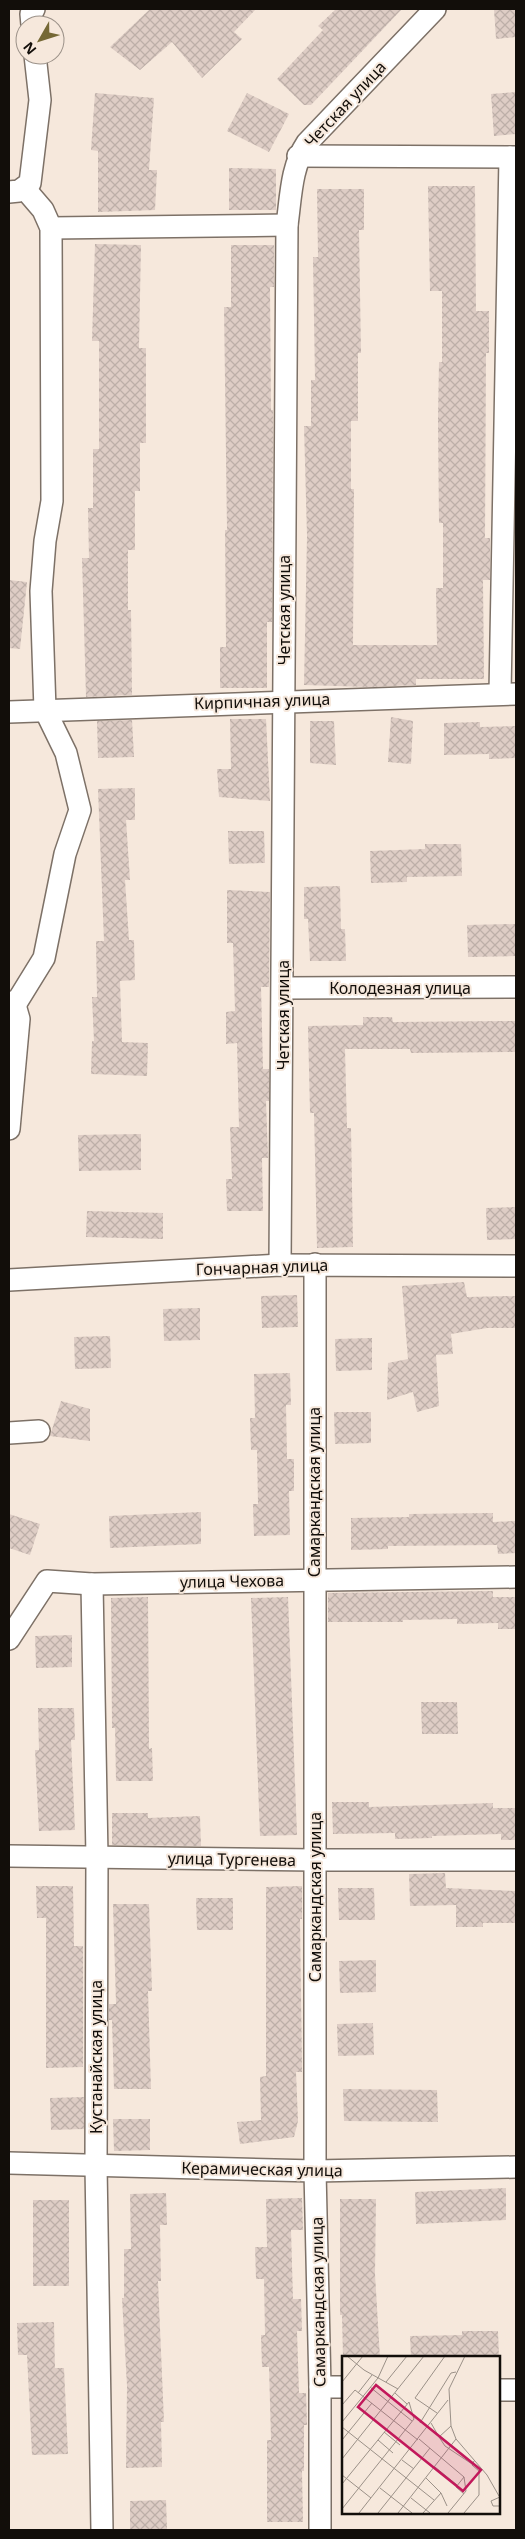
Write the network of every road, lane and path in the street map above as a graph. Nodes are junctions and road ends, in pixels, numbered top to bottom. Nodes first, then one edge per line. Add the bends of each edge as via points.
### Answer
1 (435, 9) edge
2 (36, 65) edge
3 (298, 156) junction
4 (513, 157) edge
5 (17, 190) edge
6 (287, 225) junction
7 (51, 228) junction
8 (508, 693) edge
9 (283, 700) junction
10 (45, 710) junction
11 (9, 712) edge
12 (516, 987) edge
13 (283, 988) junction
14 (12, 1004) edge
15 (9, 1130) edge
16 (315, 1264) junction
17 (280, 1265) junction
18 (516, 1266) edge
19 (9, 1280) edge
20 (39, 1431) dead end
21 (9, 1433) edge
22 (516, 1577) edge
23 (314, 1580) junction
24 (92, 1584) junction
25 (9, 1639) edge
26 (9, 1856) edge
27 (97, 1857) junction
28 (315, 1860) junction
29 (516, 1860) edge
30 (9, 2163) edge
31 (96, 2166) junction
32 (516, 2167) edge
33 (315, 2171) junction
34 (320, 2387) junction
35 (342, 2387) edge
36 (500, 2390) edge
37 (516, 2390) edge
38 (102, 2530) edge
39 (320, 2530) edge

1 - 3 street, Четская улица
2 - 5 street via 40,100 30,183
3 - 4 street
3 - 6 street, Четская улица
4 - 8 street
5 - 7 street via 43,210
6 - 7 street
6 - 9 street, Четская улица
7 - 10 street via 52,502 41,591
8 - 9 street, Кирпичная улица
9 - 10 street, Кирпичная улица
9 - 13 street, Четская улица
10 - 11 street, Кирпичная улица
10 - 14 street via 66,753 80,810 65,854 44,958
12 - 13 street, Колодезная улица
13 - 17 street, Четская улица
14 - 15 street via 19,1019
16 - 17 street, Гончарная улица
16 - 18 street, Гончарная улица
16 - 23 street, Самаркандская улица
17 - 19 street, Гончарная улица
20 - 21 street
22 - 23 street, улица Чехова
23 - 24 street, улица Чехова
23 - 28 street, Самаркандская улица
24 - 25 street, улица Чехова via 46,1581
24 - 27 street, Кустанайская улица
26 - 27 street, улица Тургенева
27 - 28 street, улица Тургенева
27 - 31 street, Кустанайская улица
28 - 29 street, улица Тургенева
28 - 33 street, Самаркандская улица
30 - 31 street, Керамическая улица
31 - 33 street, Керамическая улица
31 - 38 street, Кустанайская улица
32 - 33 street, Керамическая улица
33 - 34 street, Самаркандская улица
34 - 35 street
34 - 39 street, Самаркандская улица
36 - 37 street

